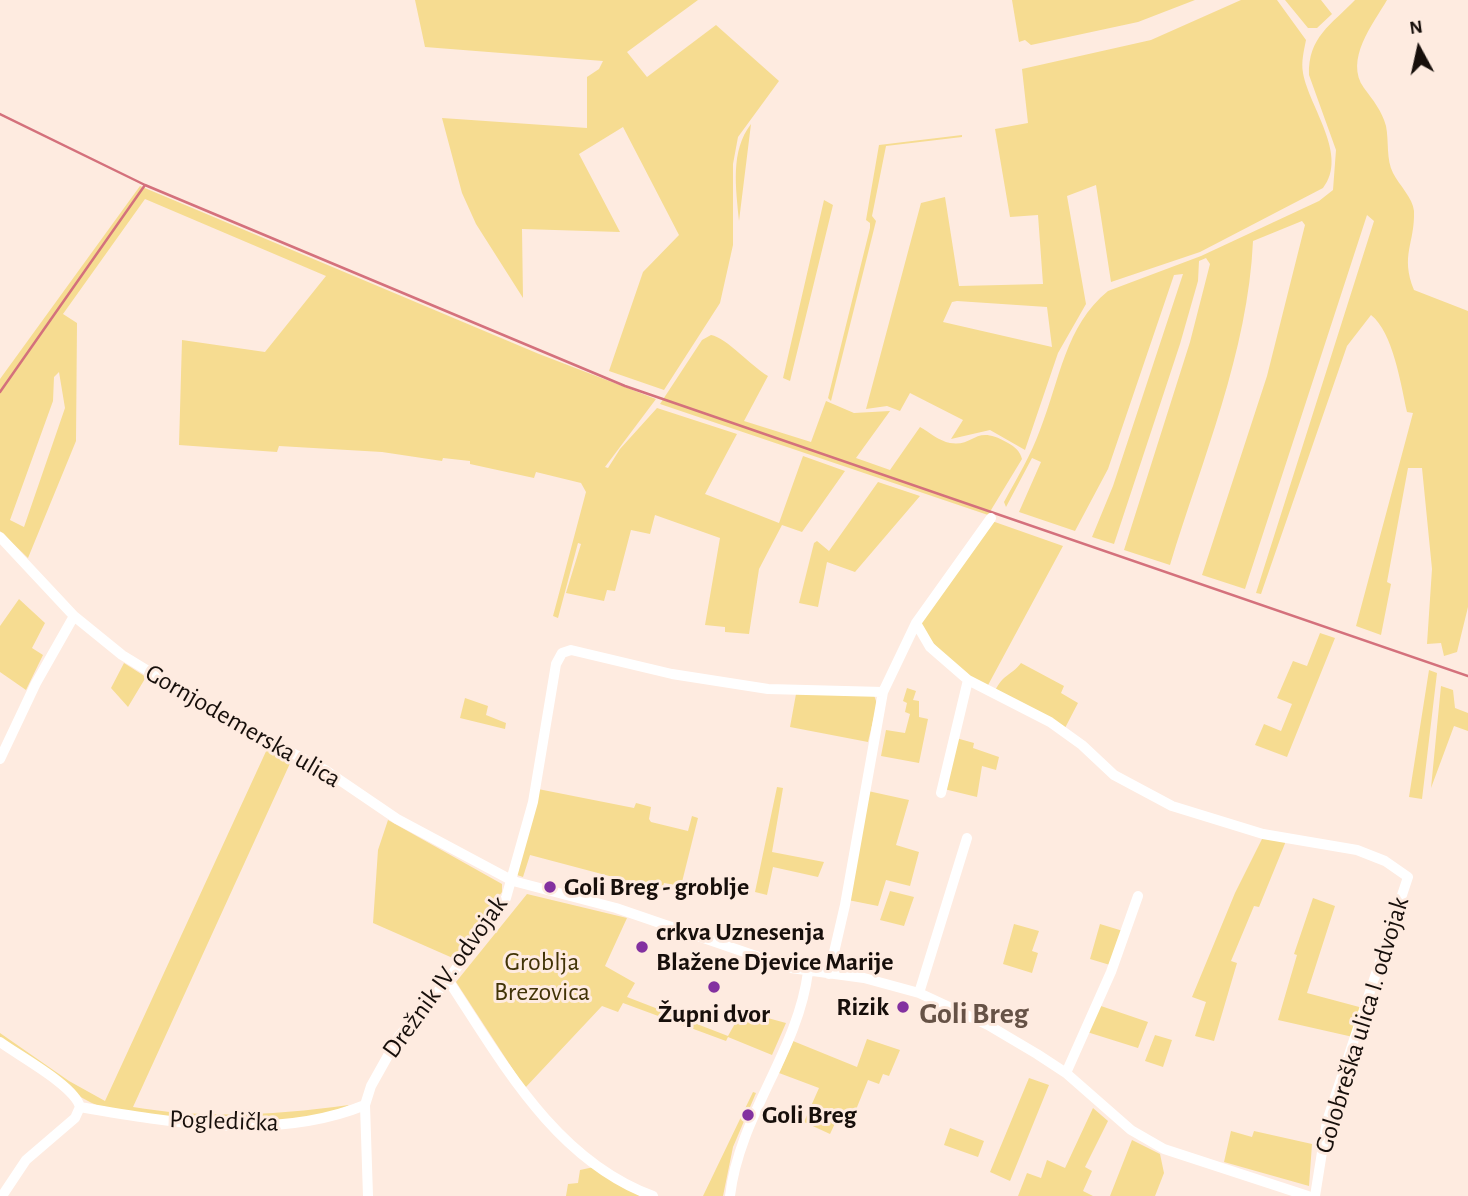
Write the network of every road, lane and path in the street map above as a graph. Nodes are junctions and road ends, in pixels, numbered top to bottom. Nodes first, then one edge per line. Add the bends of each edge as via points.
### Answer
1 (991, 517) dead end
2 (0, 537) edge
3 (74, 616) junction
4 (916, 623) junction
5 (968, 680) junction
6 (883, 692) junction
7 (0, 759) edge
8 (941, 793) dead end
9 (967, 838) dead end
10 (513, 881) junction
11 (1138, 896) dead end
12 (808, 972) junction
13 (829, 974) junction
14 (448, 980) junction
15 (919, 993) junction
16 (0, 1042) edge
17 (1066, 1073) junction
18 (365, 1105) junction
19 (80, 1107) junction
20 (2, 1196) edge
21 (368, 1196) edge
22 (653, 1196) edge
23 (730, 1196) edge
24 (1308, 1196) edge
25 (1315, 1196) edge

1 - 4 street
2 - 3 street, Gornjodemerska ulica
3 - 7 street
3 - 10 street, Gornjodemerska ulica via 152,675 325,770 397,819
4 - 5 street, Golobreška ulica I. odvojak via 930,647
4 - 6 street
5 - 8 street
5 - 25 street, Golobreška ulica I. odvojak via 1051,722 1114,775 1172,806 1263,834 1356,850 1385,861 1408,877 1327,1121
6 - 10 street, Drežnik IV. odvojak via 768,688 565,651 556,664 533,802
6 - 13 street
9 - 15 street
10 - 12 street, Gornjodemerska ulica via 616,908
10 - 14 street, Drežnik IV. odvojak
11 - 17 street via 1111,972
12 - 13 street, Gornjodemerska ulica
12 - 23 street via 803,1003 740,1146
13 - 15 street, Gornjodemerska ulica
14 - 18 street, Drežnik IV. odvojak via 399,1036
14 - 22 street via 542,1116 608,1171
15 - 17 street, Gornjodemerska ulica via 988,1025
16 - 19 street via 67,1089
17 - 24 street, Gornjodemerska ulica via 1130,1130 1164,1149
18 - 19 street, Pogledička via 313,1121 261,1124 171,1121
18 - 21 street, Drežnik IV. odvojak
19 - 20 street via 75,1118 26,1160

